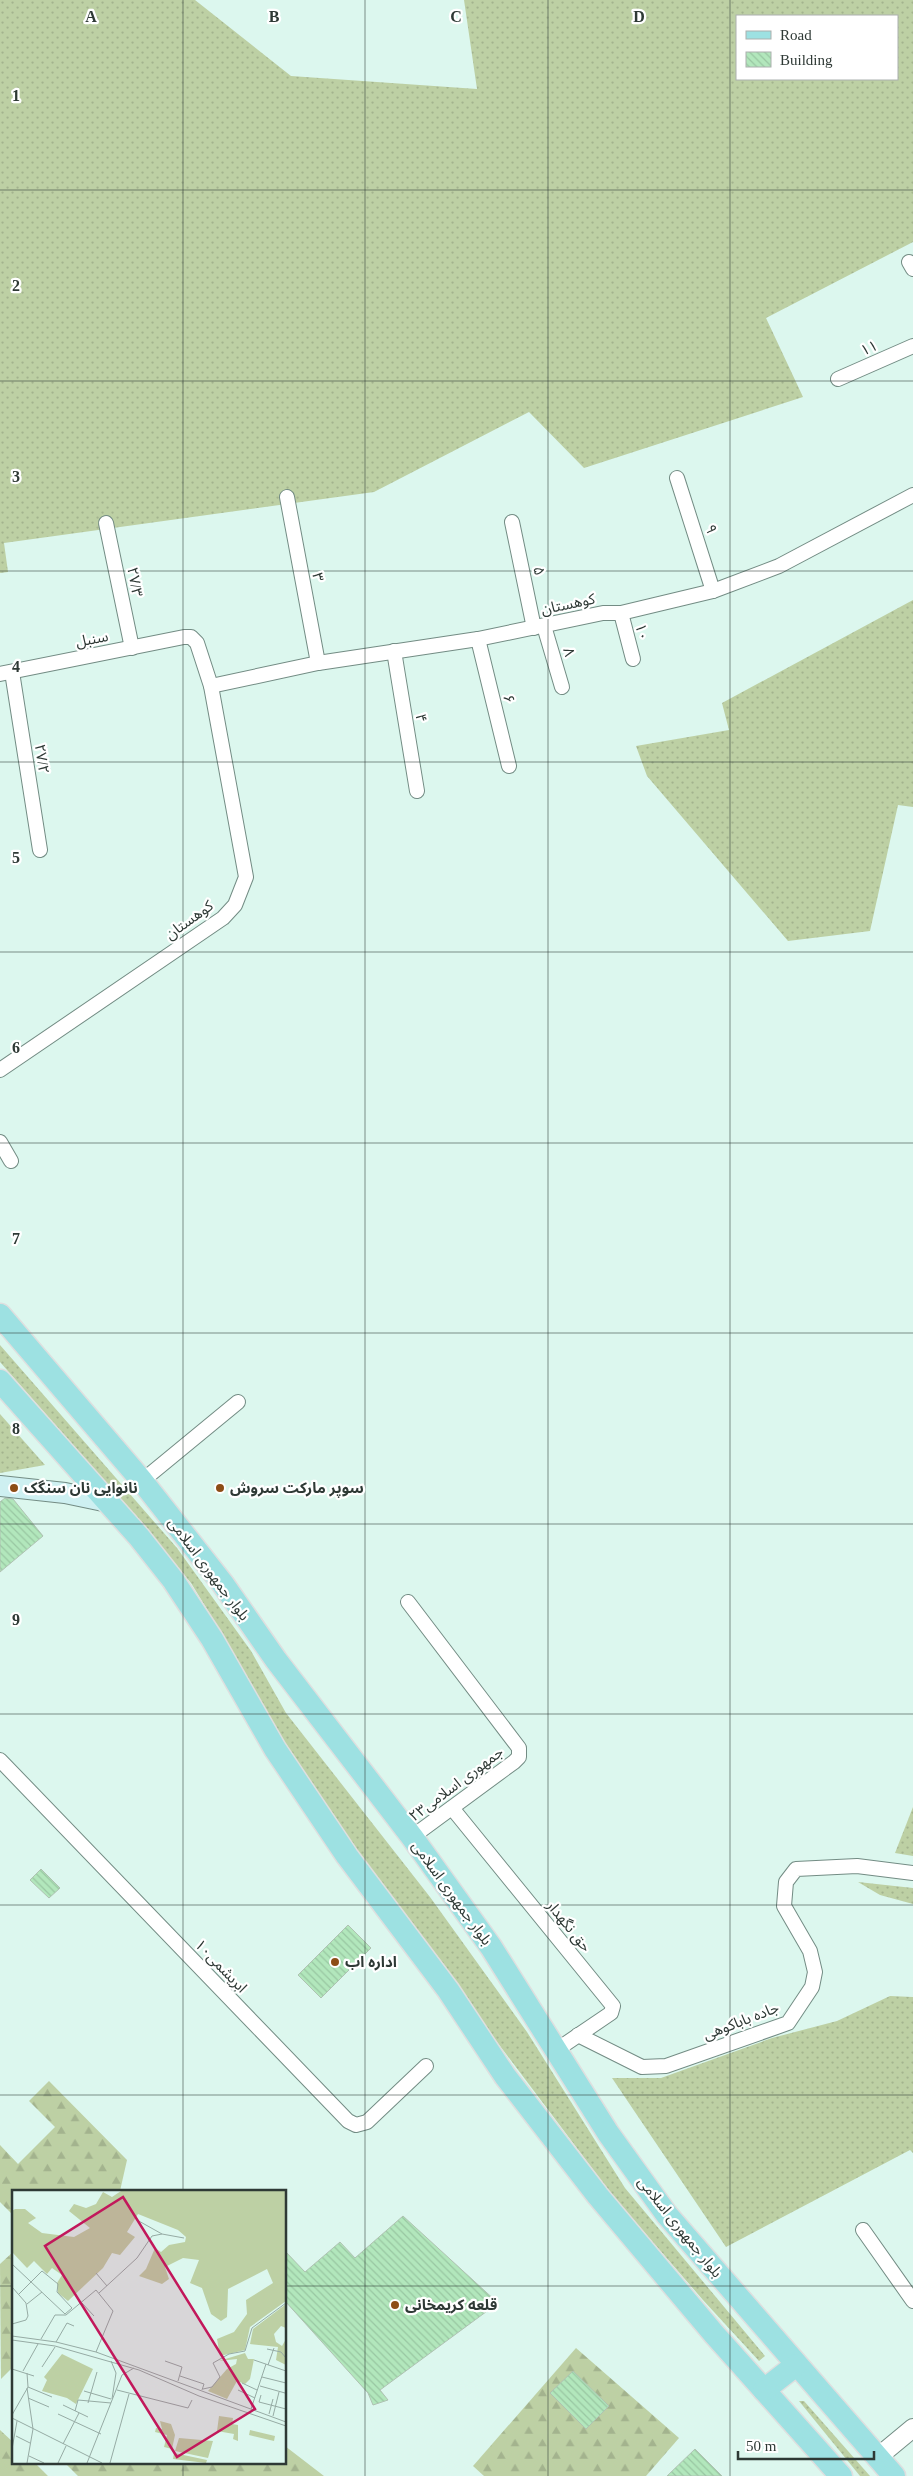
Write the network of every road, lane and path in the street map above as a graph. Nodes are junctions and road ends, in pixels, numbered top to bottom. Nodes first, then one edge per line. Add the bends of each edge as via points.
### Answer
1 (913, 346) edge
2 (838, 379) dead end
3 (677, 478) dead end
4 (913, 496) edge
5 (286, 497) dead end
6 (512, 522) dead end
7 (106, 523) dead end
8 (713, 591) junction
9 (621, 613) junction
10 (539, 627) junction
11 (191, 637) joint
12 (478, 639) junction
13 (132, 648) junction
14 (394, 651) junction
15 (633, 659) dead end
16 (318, 663) junction
17 (6, 673) edge
18 (210, 686) junction
19 (562, 687) dead end
20 (509, 766) dead end
21 (417, 790) dead end
22 (40, 850) dead end
23 (0, 1070) edge
24 (0, 1142) edge
25 (12, 1161) dead end
26 (0, 1315) edge
27 (0, 1381) edge
28 (238, 1402) dead end
29 (142, 1481) junction
30 (0, 1486) edge
31 (108, 1502) junction
32 (408, 1602) dead end
33 (0, 1760) edge
34 (452, 1808) junction
35 (412, 1837) junction
36 (913, 1873) edge
37 (578, 2036) junction
38 (556, 2051) junction
39 (426, 2066) dead end
40 (863, 2230) dead end
41 (913, 2302) edge
42 (796, 2365) junction
43 (764, 2390) junction
44 (913, 2428) edge
45 (878, 2458) junction
46 (840, 2476) edge
47 (894, 2476) edge

1 - 2 street, ۱۱
3 - 8 street, ۹
4 - 8 street, کوهستان via 779,566
5 - 16 street, ۳
6 - 10 street, ۵
7 - 13 street, ۲۷/۳
8 - 9 street, کوهستان
9 - 10 street, کوهستان
9 - 15 street, ۱۰
10 - 12 street, کوهستان
10 - 19 street, ۸
11 - 13 street, سنبل
11 - 18 street, کوهستان via 197,643
12 - 14 street, کوهستان
12 - 20 street, ۶
13 - 17 street, سنبل
14 - 16 street, کوهستان
14 - 21 street, ۴
16 - 18 street, کوهستان
17 - 22 street, ۲۷/۲
18 - 23 street, کوهستان via 246,877 234,905 223,918
24 - 25 street
26 - 29 main road, بلوار جمهوری اسلامی
27 - 31 main road
28 - 29 street
29 - 35 main road, بلوار جمهوری اسلامی
30 - 31 main road via 65,1493
31 - 43 main road via 173,1580 212,1639 275,1749 342,1848 448,1990 505,2076 598,2196
32 - 34 street, جمهوری اسلامی۲۳ via 519,1748 519,1757 514,1762
33 - 39 street, ابریشمی۱۰ via 348,2121 356,2126 367,2122
34 - 35 street, جمهوری اسلامی۲۳
34 - 37 street, حق نگهدار via 613,2006 611,2013
35 - 38 main road, بلوار جمهوری اسلامی via 491,1947
36 - 37 street, جاده باباکوهی via 857,1866 796,1869 786,1882 784,1906 810,1952 815,1972 812,1987 788,2023 666,2066 642,2067
37 - 38 street, حق نگهدار
38 - 42 main road, بلوار جمهوری اسلامی via 608,2133 667,2215
40 - 41 street
42 - 43 main road
42 - 45 main road, بلوار جمهوری اسلامی
43 - 46 main road
44 - 45 street
45 - 47 main road, بلوار جمهوری اسلامی

